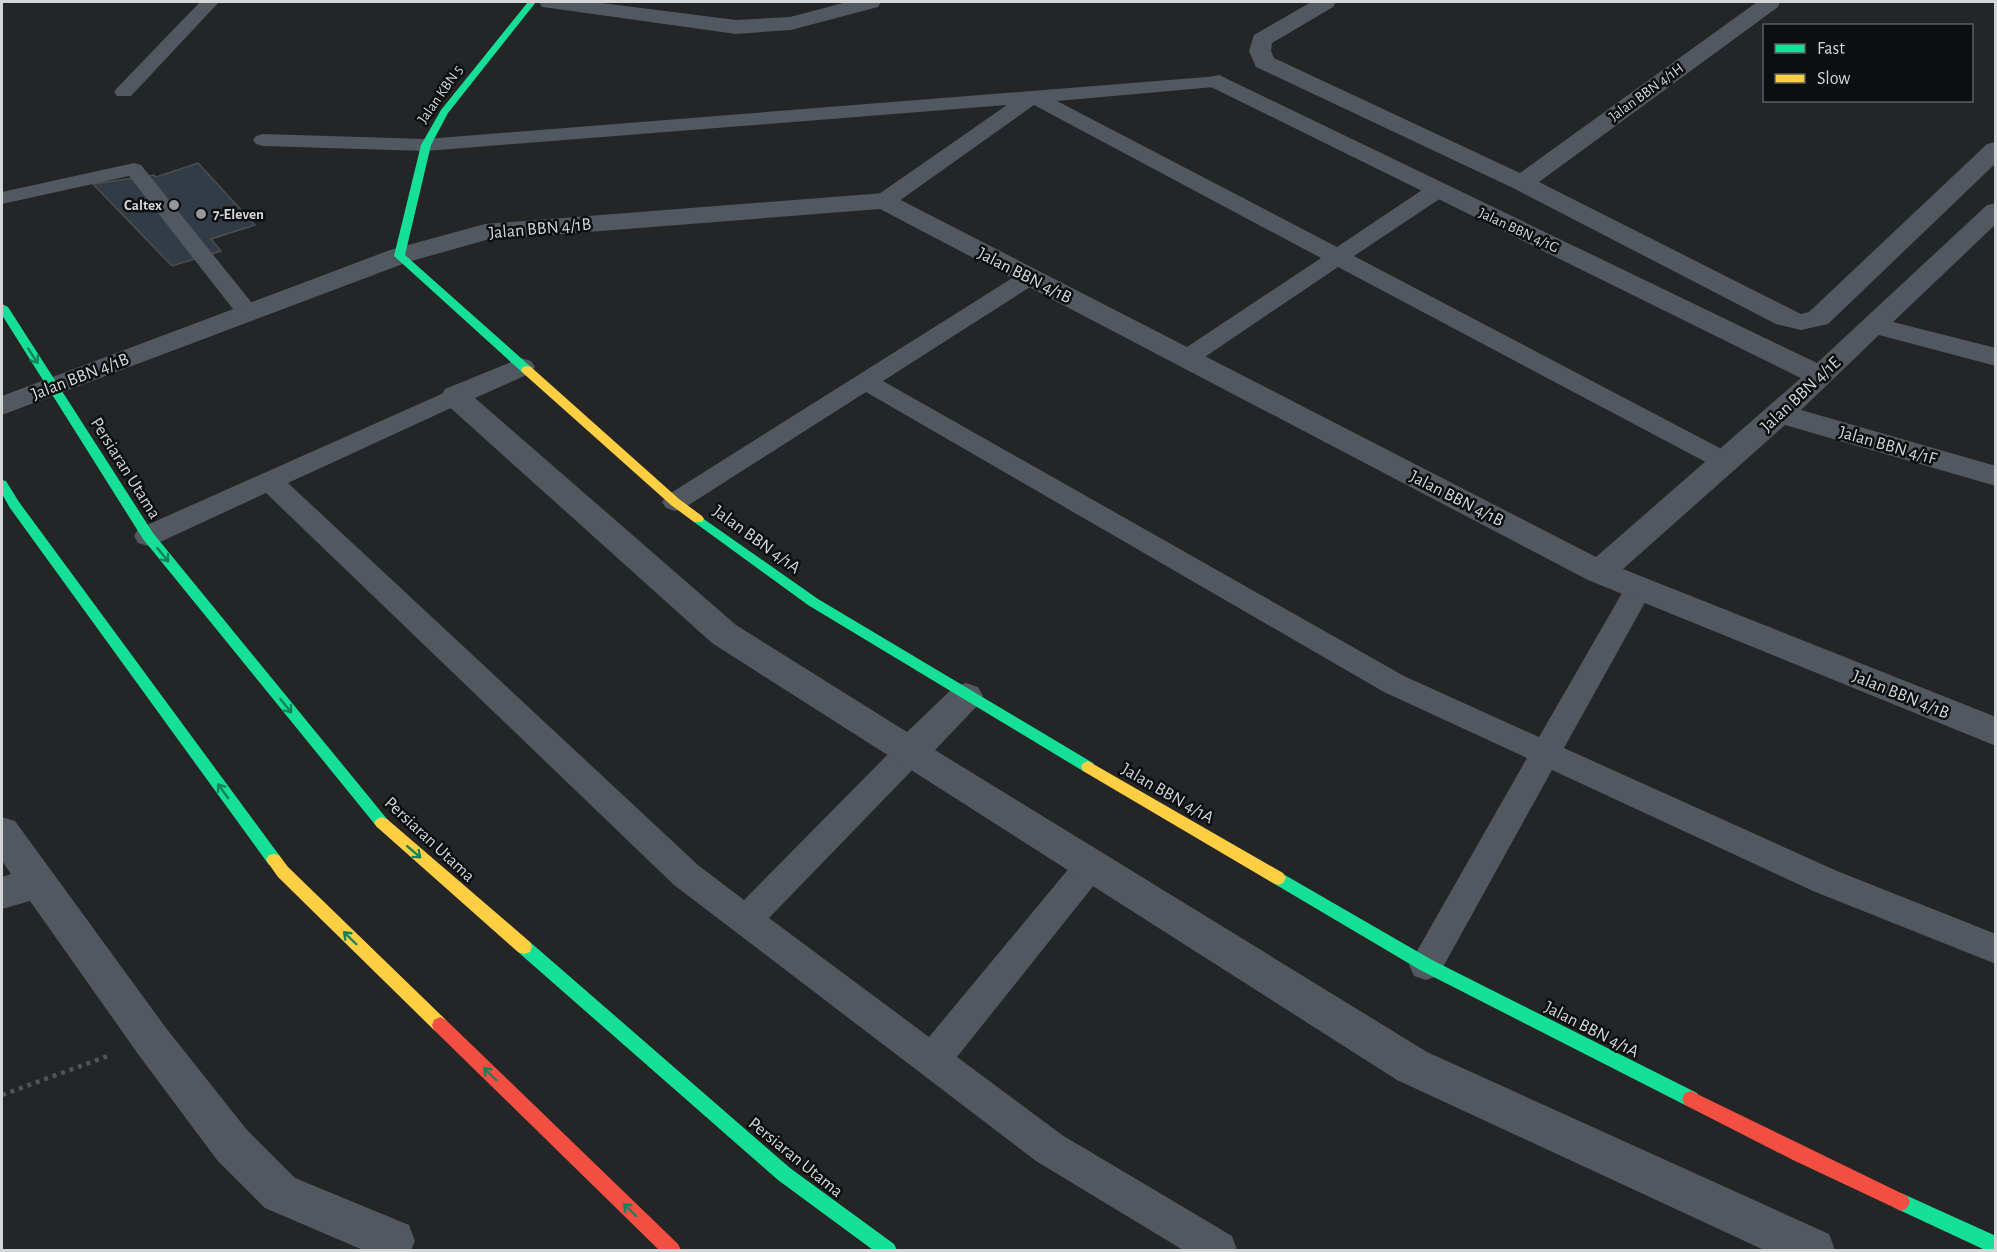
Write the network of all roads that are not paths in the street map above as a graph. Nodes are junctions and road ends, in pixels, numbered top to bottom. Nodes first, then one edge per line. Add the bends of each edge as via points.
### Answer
1 (210, 2) edge
2 (532, 2) edge
3 (550, 2) edge
4 (870, 2) edge
5 (1325, 2) edge
6 (1770, 2) edge
7 (1219, 82) joint
8 (124, 92) dead end
9 (1033, 96) junction
10 (263, 140) dead end
11 (426, 145) junction
12 (1995, 149) edge
13 (1522, 183) junction
14 (1436, 191) junction
15 (2, 198) edge
16 (884, 201) junction
17 (1995, 210) edge
18 (399, 256) junction
19 (1337, 257) junction
20 (1030, 277) junction
21 (2, 307) edge
22 (248, 313) junction
23 (1872, 325) junction
24 (1995, 357) edge
25 (1187, 358) junction
26 (521, 367) junction
27 (1821, 376) junction
28 (865, 381) junction
29 (52, 386) junction
30 (456, 396) junction
31 (2, 405) edge
32 (1780, 414) junction
33 (1726, 462) junction
34 (1995, 476) edge
35 (270, 481) junction
36 (5, 498) edge
37 (675, 502) junction
38 (148, 536) junction
39 (1599, 572) junction
40 (1639, 588) junction
41 (966, 696) junction
42 (1995, 732) edge
43 (910, 752) junction
44 (1545, 753) junction
45 (2, 831) edge
46 (1091, 865) junction
47 (39, 882) junction
48 (2, 893) edge
49 (745, 921) junction
50 (1995, 949) edge
51 (1426, 965) junction
52 (932, 1061) junction
53 (1995, 1246) edge
54 (388, 1247) edge
55 (672, 1251) edge
56 (888, 1251) edge
57 (1218, 1251) edge
58 (1813, 1251) edge

1 - 8 lane
2 - 11 main road, Jalan KBN 5 via 444,112
3 - 4 street via 736,27 791,23
5 - 13 street via 1262,40 1264,62
6 - 13 street, Jalan BBN 4/1H
7 - 9 lane
7 - 14 street, Jalan BBN 4/1G
9 - 11 lane
9 - 16 lane
9 - 19 lane
10 - 11 lane
11 - 18 main road, Jalan KBN 5
12 - 13 street via 1818,318 1801,322 1786,318
14 - 19 lane
14 - 27 street, Jalan BBN 4/1G
15 - 22 lane via 134,169
16 - 18 street, Jalan BBN 4/1B via 485,232
16 - 20 street, Jalan BBN 4/1B
17 - 23 street, Jalan BBN 4/1E
18 - 22 street, Jalan BBN 4/1B
18 - 26 main road, Jalan BBN 4/1A
19 - 25 lane
19 - 33 lane
20 - 25 street, Jalan BBN 4/1B
20 - 28 lane
21 -> 29 main road, Persiaran Utama
22 - 29 street, Jalan BBN 4/1B
23 - 24 street
23 - 27 street, Jalan BBN 4/1E
25 - 39 street, Jalan BBN 4/1B
26 - 30 street
26 - 37 main road, Jalan BBN 4/1A
27 - 32 street, Jalan BBN 4/1E
28 - 37 lane
28 - 44 lane via 1394,684
29 - 31 street, Jalan BBN 4/1B
29 - 38 main road, Persiaran Utama
30 - 35 lane
30 - 43 street via 724,634
32 - 33 street, Jalan BBN 4/1E
32 - 34 street, Jalan BBN 4/1F
33 - 39 street, Jalan BBN 4/1E
35 - 38 lane
35 - 49 lane via 686,875
55 -> 36 main road via 282,872
37 - 41 main road, Jalan BBN 4/1A via 813,602
38 -> 56 main road, Persiaran Utama via 382,823 784,1174
39 - 40 street, Jalan BBN 4/1B
40 - 42 street, Jalan BBN 4/1B
40 - 44 lane
41 - 43 street
41 - 51 main road, Jalan BBN 4/1A
43 - 46 street
43 - 49 lane
44 - 50 lane via 1826,881
44 - 51 lane
45 - 47 street
46 - 52 lane
46 - 58 street via 1412,1066
47 - 48 street
47 - 54 street via 232,1145 280,1193
49 - 52 lane
51 - 53 main road, Jalan BBN 4/1A via 1798,1154
52 - 57 lane via 1049,1148

